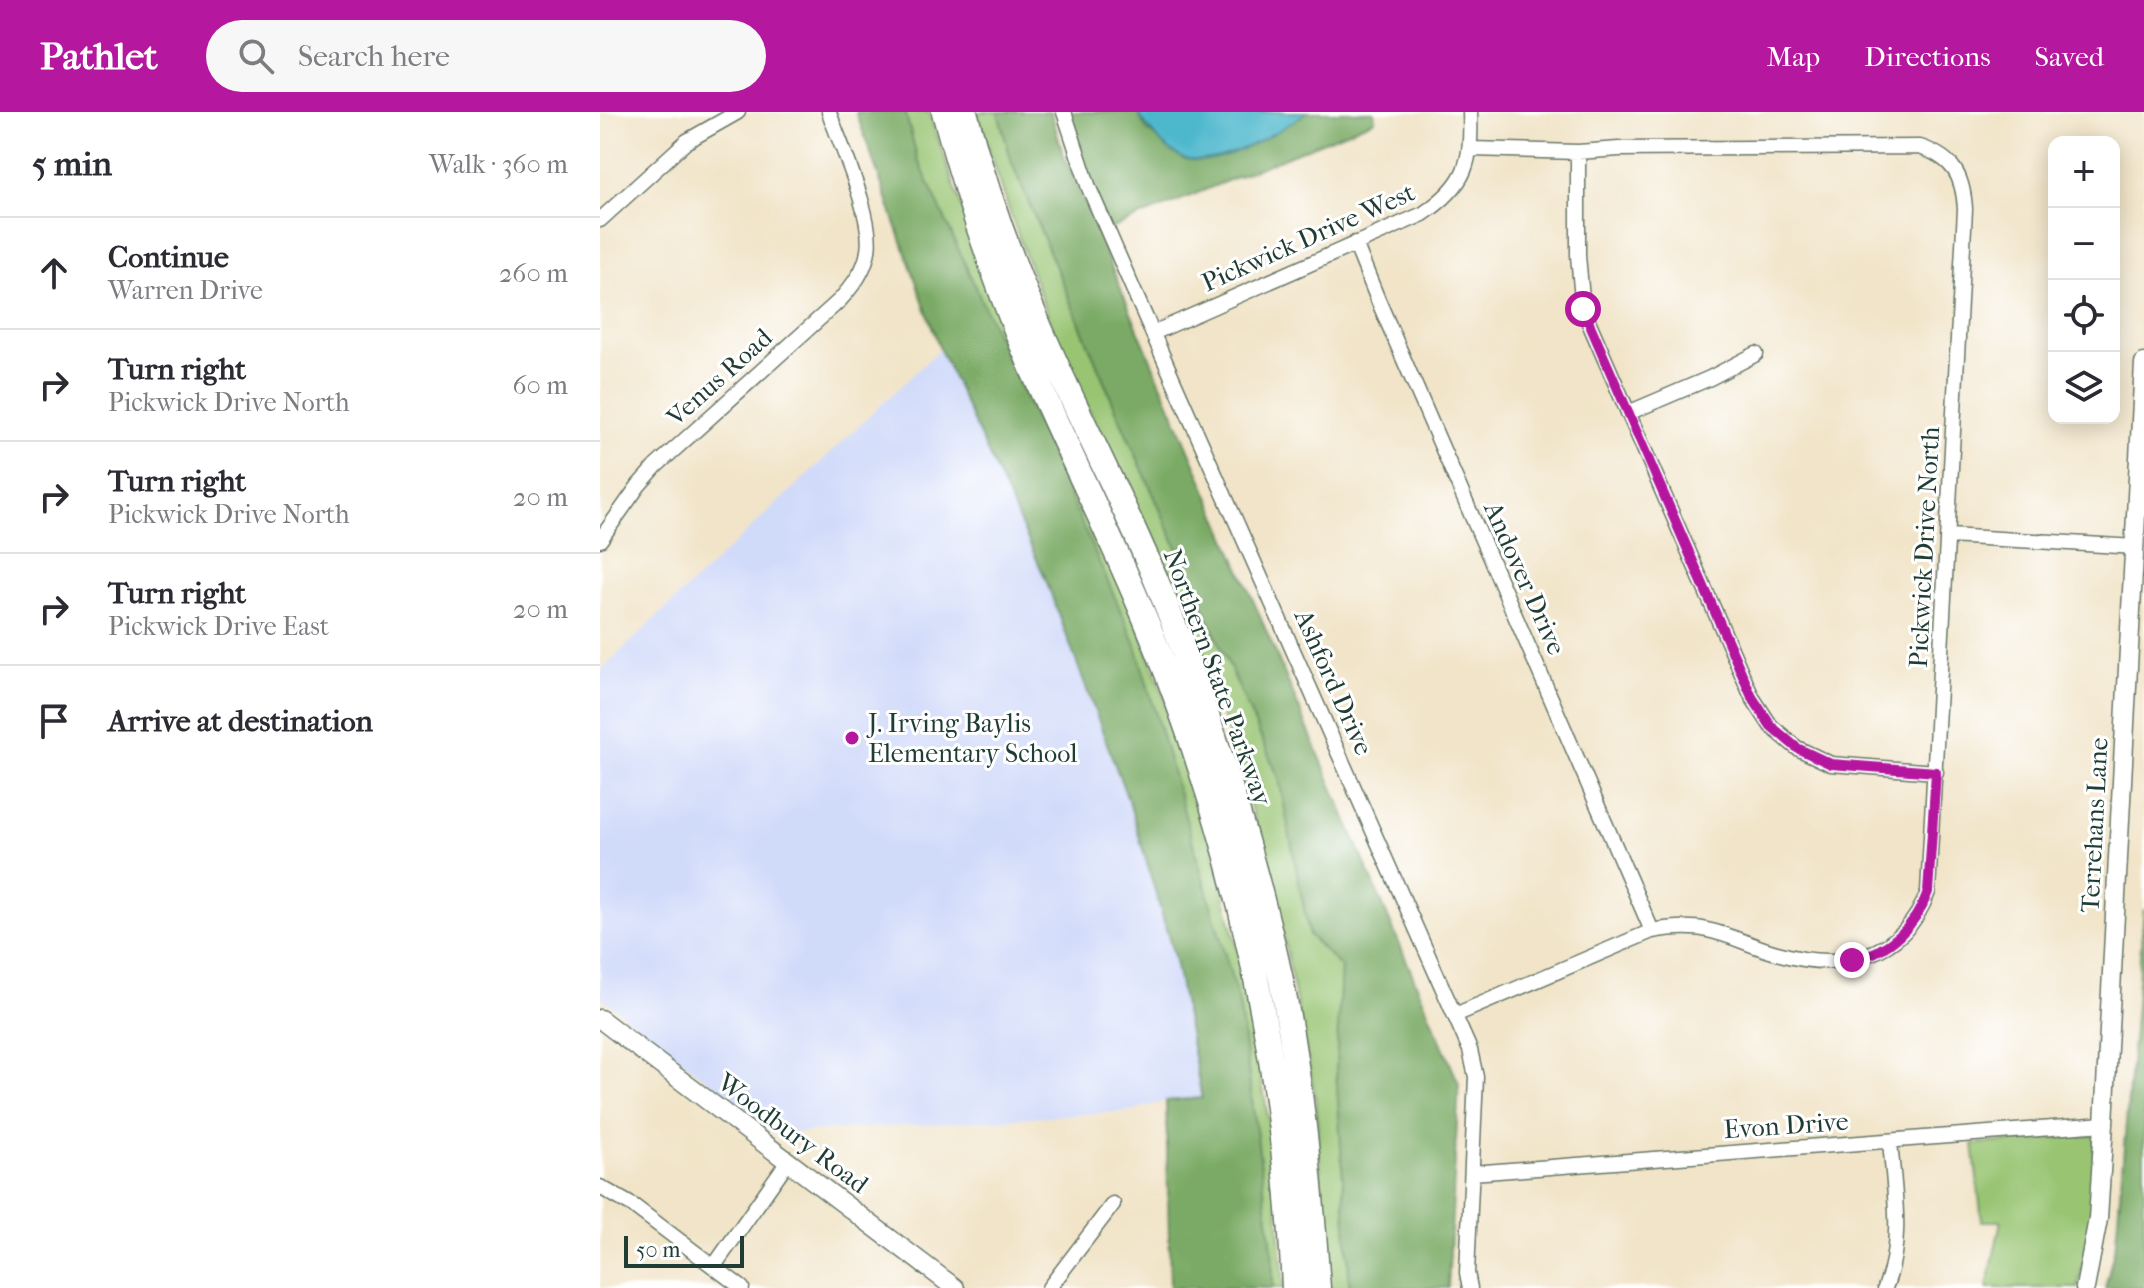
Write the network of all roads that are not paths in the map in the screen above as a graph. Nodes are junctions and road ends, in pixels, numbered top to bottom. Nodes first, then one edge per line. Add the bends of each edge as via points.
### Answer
1 (738, 112) edge
2 (829, 112) edge
3 (944, 112) edge
4 (965, 112) edge
5 (1064, 112) edge
6 (1470, 112) edge
7 (1471, 149) junction
8 (1578, 152) junction
9 (600, 220) edge
10 (1355, 243) junction
11 (1153, 333) junction
12 (1756, 354) dead end
13 (2144, 363) edge
14 (1628, 413) junction
15 (1949, 536) junction
16 (600, 540) edge
17 (2136, 547) junction
18 (1936, 772) junction
19 (1652, 931) junction
20 (1455, 1015) junction
21 (600, 1019) edge
22 (2104, 1124) junction
23 (1890, 1141) junction
24 (788, 1161) junction
25 (1472, 1173) junction
26 (600, 1187) edge
27 (1113, 1204) dead end
28 (714, 1266) junction
29 (742, 1288) edge
30 (955, 1288) edge
31 (1049, 1288) edge
32 (1294, 1288) edge
33 (1318, 1288) edge
34 (1470, 1288) edge
35 (1885, 1288) edge
36 (2085, 1288) edge

1 - 9 street via 687,141
2 - 16 street, Venus Road via 868,225 868,251 859,277 656,466
3 - 32 highway, Northern State Parkway via 991,266 1023,349 1142,610 1217,820 1269,1052 1283,1142
4 - 33 highway, Northern State Parkway via 1019,278 1171,617 1246,837 1281,981 1297,1076
5 - 11 street, Ashford Drive via 1089,188
6 - 7 street
7 - 8 street
7 - 10 street, Pickwick Drive West via 1458,182 1437,204
8 - 14 street via 1583,309
8 - 15 street, Pickwick Drive North via 1920,147 1951,164 1964,185 1965,209
10 - 11 street, Pickwick Drive West
10 - 19 street, Andover Drive
11 - 20 street, Ashford Drive
12 - 14 street
13 - 17 main road, Terrehans Lane
14 - 18 street via 1752,697 1771,726 1797,748 1831,764
15 - 17 street
15 - 18 street, Pickwick Drive North
17 - 22 main road, Terrehans Lane
18 - 19 street, Pickwick Drive North via 1928,892 1910,926 1891,943 1852,960 1808,960 1704,929
19 - 20 street
20 - 25 street, Ashford Drive via 1476,1070
21 - 24 main road, Woodbury Road
22 - 23 street, Evon Drive
22 - 36 main road, Terrehans Lane via 2098,1219
23 - 25 street, Evon Drive
23 - 35 street via 1898,1237
24 - 28 street
24 - 30 main road, Woodbury Road
25 - 34 street, Ashford Drive
26 - 28 street
27 - 31 street
28 - 29 street

